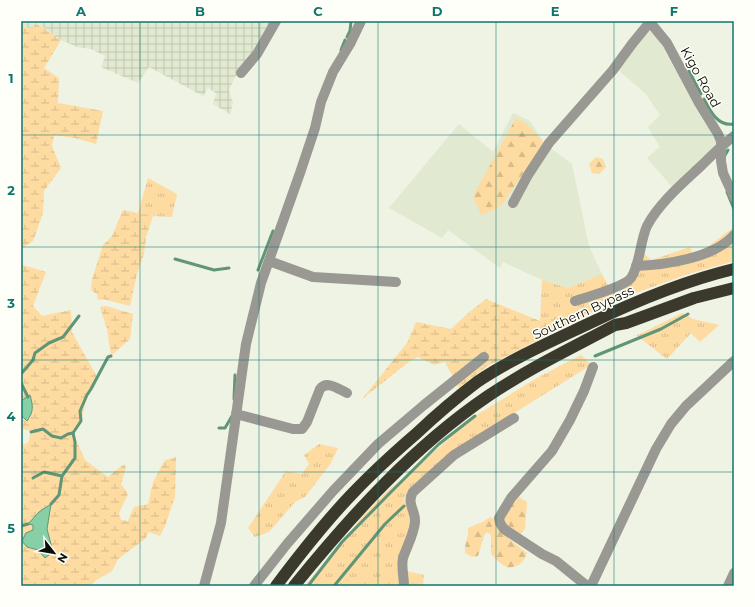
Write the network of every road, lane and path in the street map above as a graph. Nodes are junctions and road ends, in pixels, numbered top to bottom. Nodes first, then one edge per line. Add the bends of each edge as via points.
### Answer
1 (276, 21) edge
2 (361, 21) edge
3 (650, 22) edge
4 (241, 73) dead end
5 (734, 136) edge
6 (721, 146) junction
7 (734, 197) edge
8 (513, 203) dead end
9 (734, 235) edge
10 (269, 261) junction
11 (636, 266) junction
12 (734, 269) edge
13 (396, 282) dead end
14 (734, 288) edge
15 (575, 301) dead end
16 (484, 357) dead end
17 (734, 361) edge
18 (593, 367) dead end
19 (347, 392) dead end
20 (236, 414) junction
21 (514, 418) dead end
22 (734, 572) edge
23 (204, 586) edge
24 (254, 586) edge
25 (276, 586) edge
26 (294, 586) edge
27 (404, 586) edge
28 (588, 586) edge
29 (591, 586) edge
30 (728, 586) edge

1 - 4 street via 257,54
2 - 10 street via 333,72 321,102 315,128
3 - 6 street, Kigo Road via 668,43 718,134
3 - 8 street via 613,70 549,143
5 - 6 street
6 - 7 street, Kigo Road via 723,172
6 - 11 street via 681,184 654,215 644,232
9 - 11 street via 725,243 703,254 653,265
10 - 13 street via 313,277
10 - 20 street via 246,344
11 - 15 street via 631,278 619,287
12 - 25 highway, Southern Bypass via 662,292 598,319 551,341 478,382 453,401 353,493 308,544
14 - 26 highway, Southern Bypass via 694,298 615,325 488,395 410,459 362,505
16 - 24 street via 378,444 333,491
17 - 29 street via 687,405 671,424 656,448
18 - 28 street via 570,420 552,451 510,498 499,518 504,529 556,561
19 - 20 street via 328,384 323,385 302,429
20 - 23 street via 221,523
21 - 27 street via 454,455 413,492 410,502 416,520 403,560
22 - 30 street

